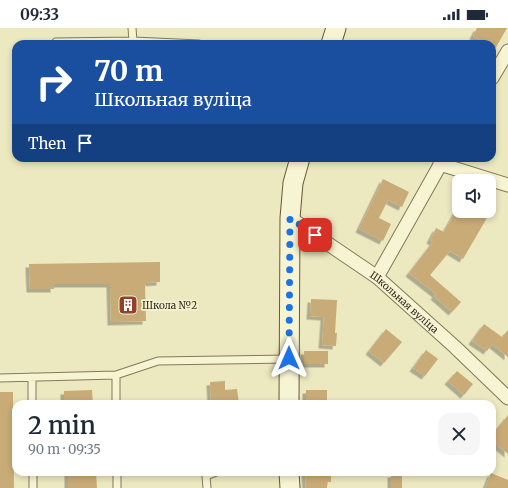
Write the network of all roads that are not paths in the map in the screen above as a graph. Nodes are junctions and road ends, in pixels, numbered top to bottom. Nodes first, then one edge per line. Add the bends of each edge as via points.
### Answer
1 (132, 28) edge
2 (336, 28) edge
3 (133, 40) edge
4 (332, 40) edge
5 (508, 51) edge
6 (496, 71) edge
7 (299, 162) edge
8 (441, 162) edge
9 (445, 162) edge
10 (508, 185) edge
11 (290, 218) junction
12 (377, 276) junction
13 (289, 358) junction
14 (116, 375) junction
15 (32, 377) junction
16 (0, 378) edge
17 (508, 398) edge
18 (32, 400) edge
19 (116, 400) edge
20 (289, 400) edge
21 (33, 476) edge
22 (117, 476) edge
23 (206, 476) edge
24 (289, 476) edge
25 (33, 488) edge
26 (118, 488) edge
27 (207, 488) edge
28 (290, 488) edge

1 - 3 lane
2 - 4 street
5 - 6 street
7 - 11 street via 293,183
8 - 12 street
9 - 10 street
11 - 12 street, Школьная вуліца
11 - 13 street
12 - 17 street, Школьная вуліца
13 - 14 lane via 158,361
13 - 20 street
14 - 15 lane
14 - 19 lane
15 - 16 lane
15 - 18 lane
21 - 25 lane
22 - 26 lane
23 - 27 lane
24 - 28 street

